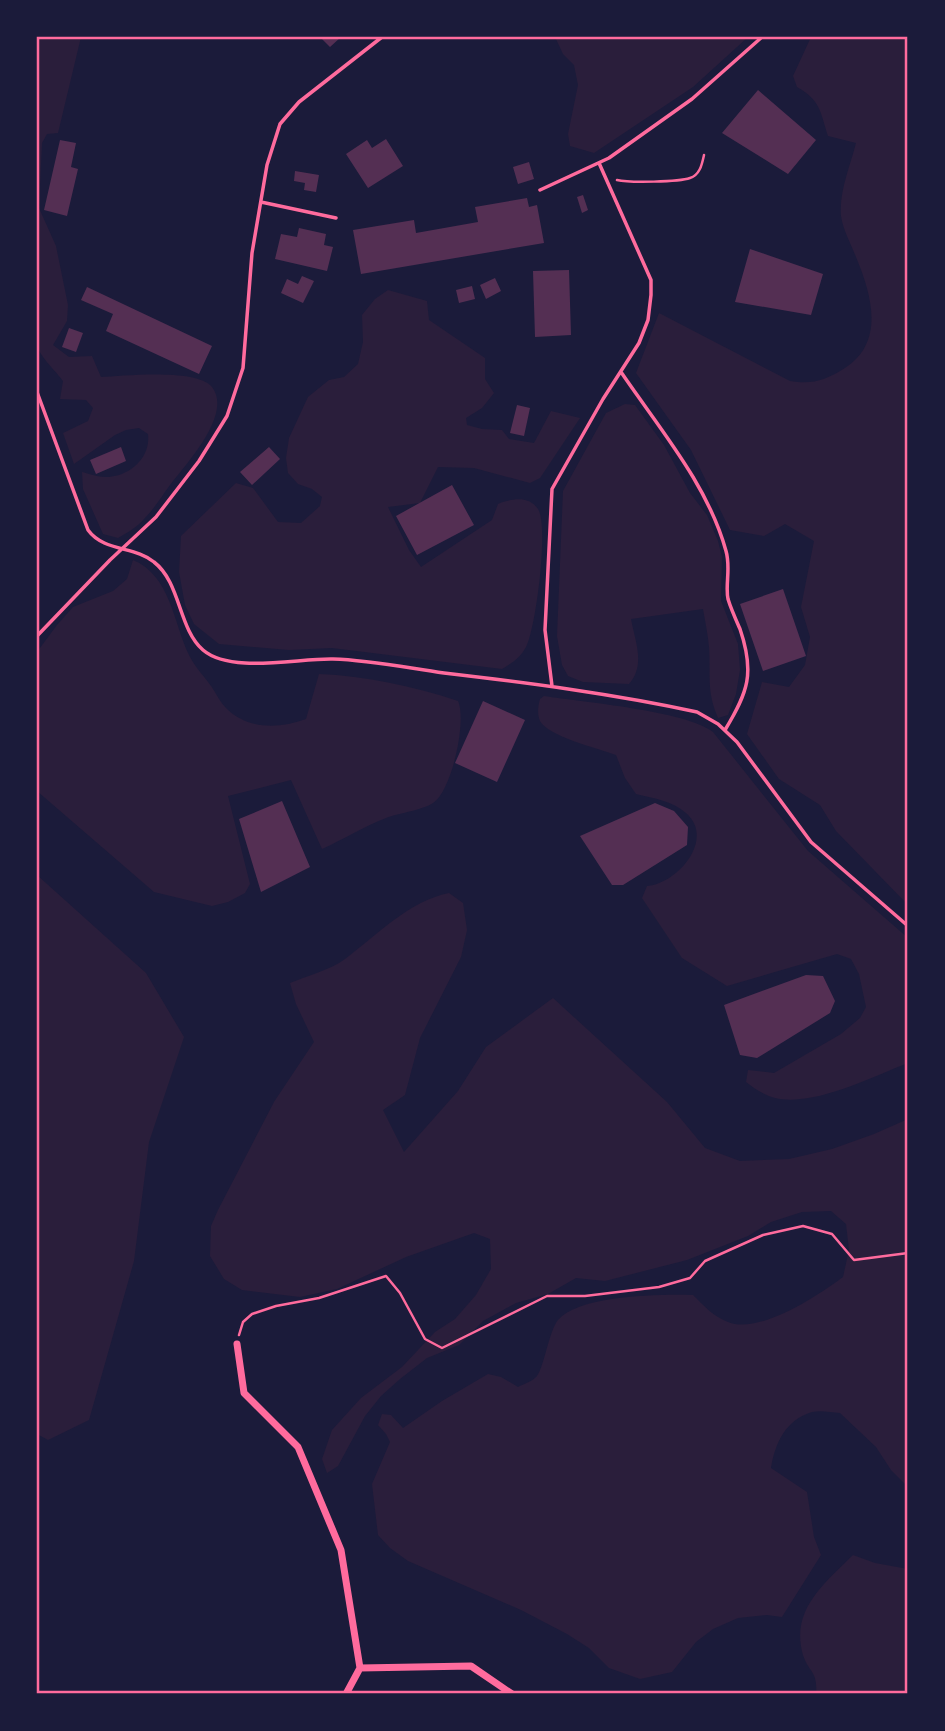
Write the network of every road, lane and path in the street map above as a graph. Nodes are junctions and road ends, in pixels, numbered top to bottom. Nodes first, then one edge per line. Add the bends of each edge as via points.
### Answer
1 (382, 37) edge
2 (762, 37) edge
3 (704, 155) dead end
4 (599, 163) junction
5 (606, 178) junction
6 (540, 190) dead end
7 (261, 202) junction
8 (336, 218) dead end
9 (621, 372) junction
10 (37, 392) edge
11 (120, 550) junction
12 (37, 636) edge
13 (552, 685) junction
14 (725, 730) junction
15 (908, 926) edge
16 (908, 1253) edge
17 (237, 1343) joint
18 (360, 1668) junction
19 (346, 1694) edge
20 (512, 1694) edge

1 - 7 lane via 299,102 280,124
2 - 4 lane via 692,99
3 - 5 path via 698,173 690,178 635,183
4 - 5 lane
4 - 6 lane
5 - 9 lane via 651,280 648,320
7 - 8 lane
7 - 11 lane via 243,368 227,416 156,517
9 - 13 lane via 552,489 544,630
9 - 14 lane via 706,500 727,555 727,597 741,633 749,677 741,704
10 - 11 lane via 89,530 94,539
11 - 12 lane
11 - 13 lane via 155,563 192,637 204,651 228,661 334,659
13 - 14 lane via 697,712
14 - 15 lane via 811,842
16 - 17 path via 854,1260 832,1234 803,1226 763,1235 705,1261 690,1278 660,1287 547,1296 442,1348 423,1337 386,1276 252,1314 243,1322
17 - 18 street via 244,1393 298,1447 341,1550
18 - 19 street
18 - 20 street via 471,1666

